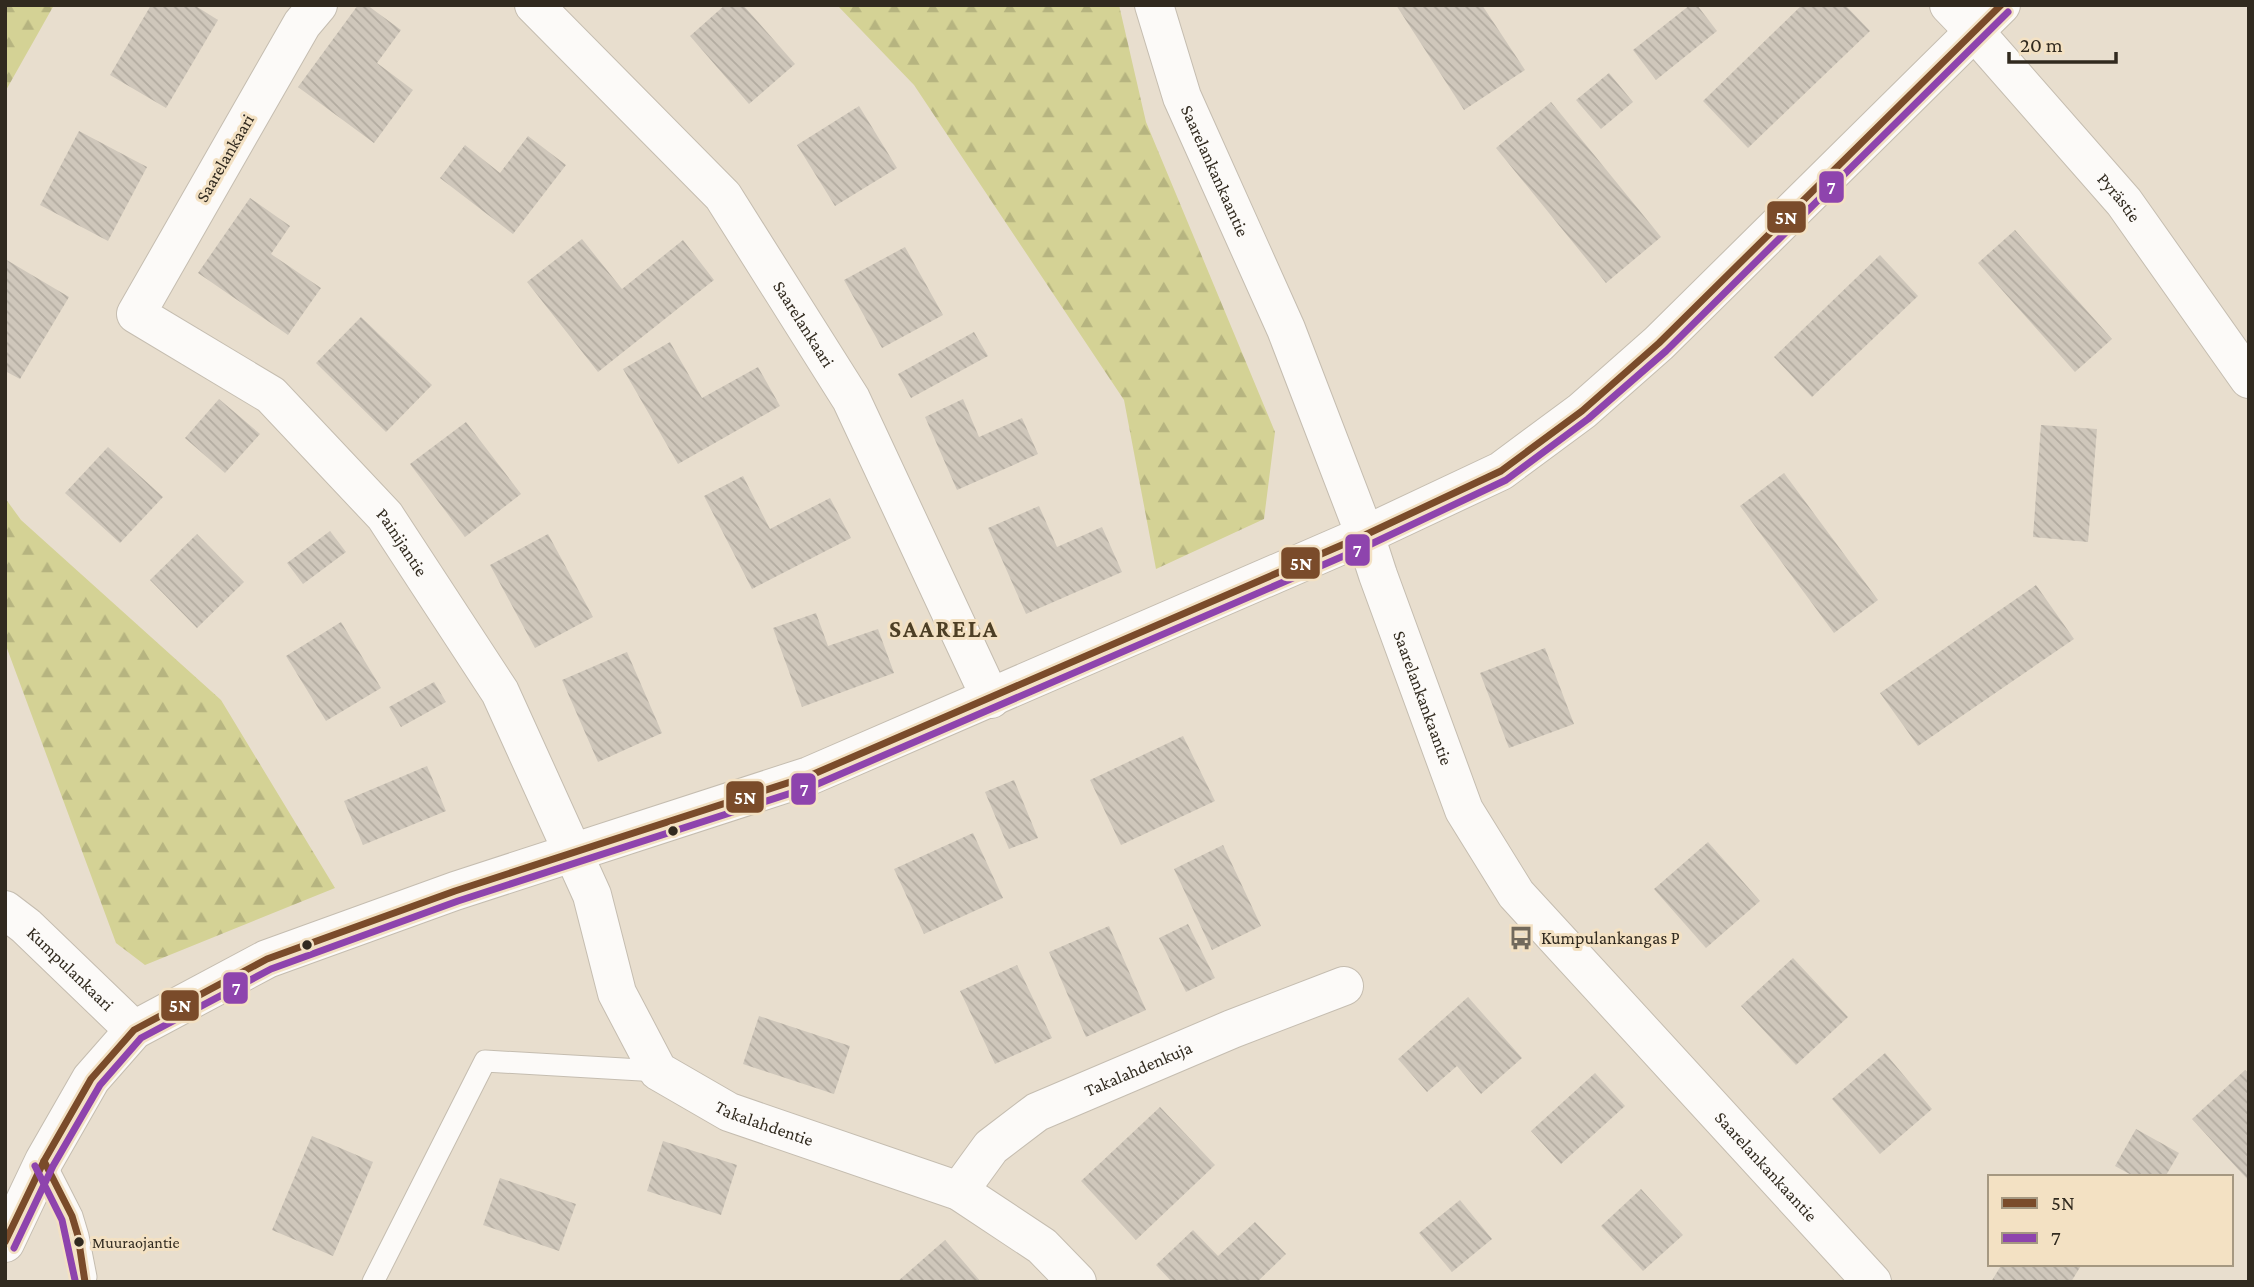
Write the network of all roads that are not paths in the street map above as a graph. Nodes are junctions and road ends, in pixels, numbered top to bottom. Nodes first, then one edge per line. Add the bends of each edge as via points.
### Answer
1 (318, 5) edge
2 (534, 5) edge
3 (1154, 5) edge
4 (1975, 14) edge
5 (136, 314) joint
6 (2249, 379) edge
7 (1366, 535) junction
8 (991, 699) junction
9 (573, 854) junction
10 (5, 910) edge
11 (1344, 986) dead end
12 (134, 1030) junction
13 (658, 1071) junction
14 (44, 1161) junction
15 (959, 1191) junction
16 (5, 1243) edge
17 (85, 1282) edge
18 (373, 1282) edge
19 (1077, 1282) edge
20 (1872, 1282) edge

1 - 5 street, Saarelankaari via 302,24
2 - 8 street, Saarelankaari via 723,196 850,399
3 - 7 street, Saarelankankaantie via 1182,97 1286,329
4 - 6 street, Pyrästie via 2124,202
4 - 7 street via 1659,343 1582,411 1501,471
5 - 9 street, Painijantie via 271,395 384,516 500,692
7 - 8 street
7 - 20 street, Saarelankankaantie via 1464,810 1516,894
8 - 9 street via 809,776
9 - 12 street via 267,959
9 - 13 street via 592,895 617,993
10 - 12 street, Kumpulankaari
11 - 15 street, Takalahdenkuja via 1037,1112 991,1147
12 - 14 street via 91,1079
13 - 15 street, Takalahdentie via 729,1112
13 - 18 lane via 485,1061
14 - 16 street
14 - 17 lane via 72,1216
15 - 19 street, Takalahdentie via 1042,1246

